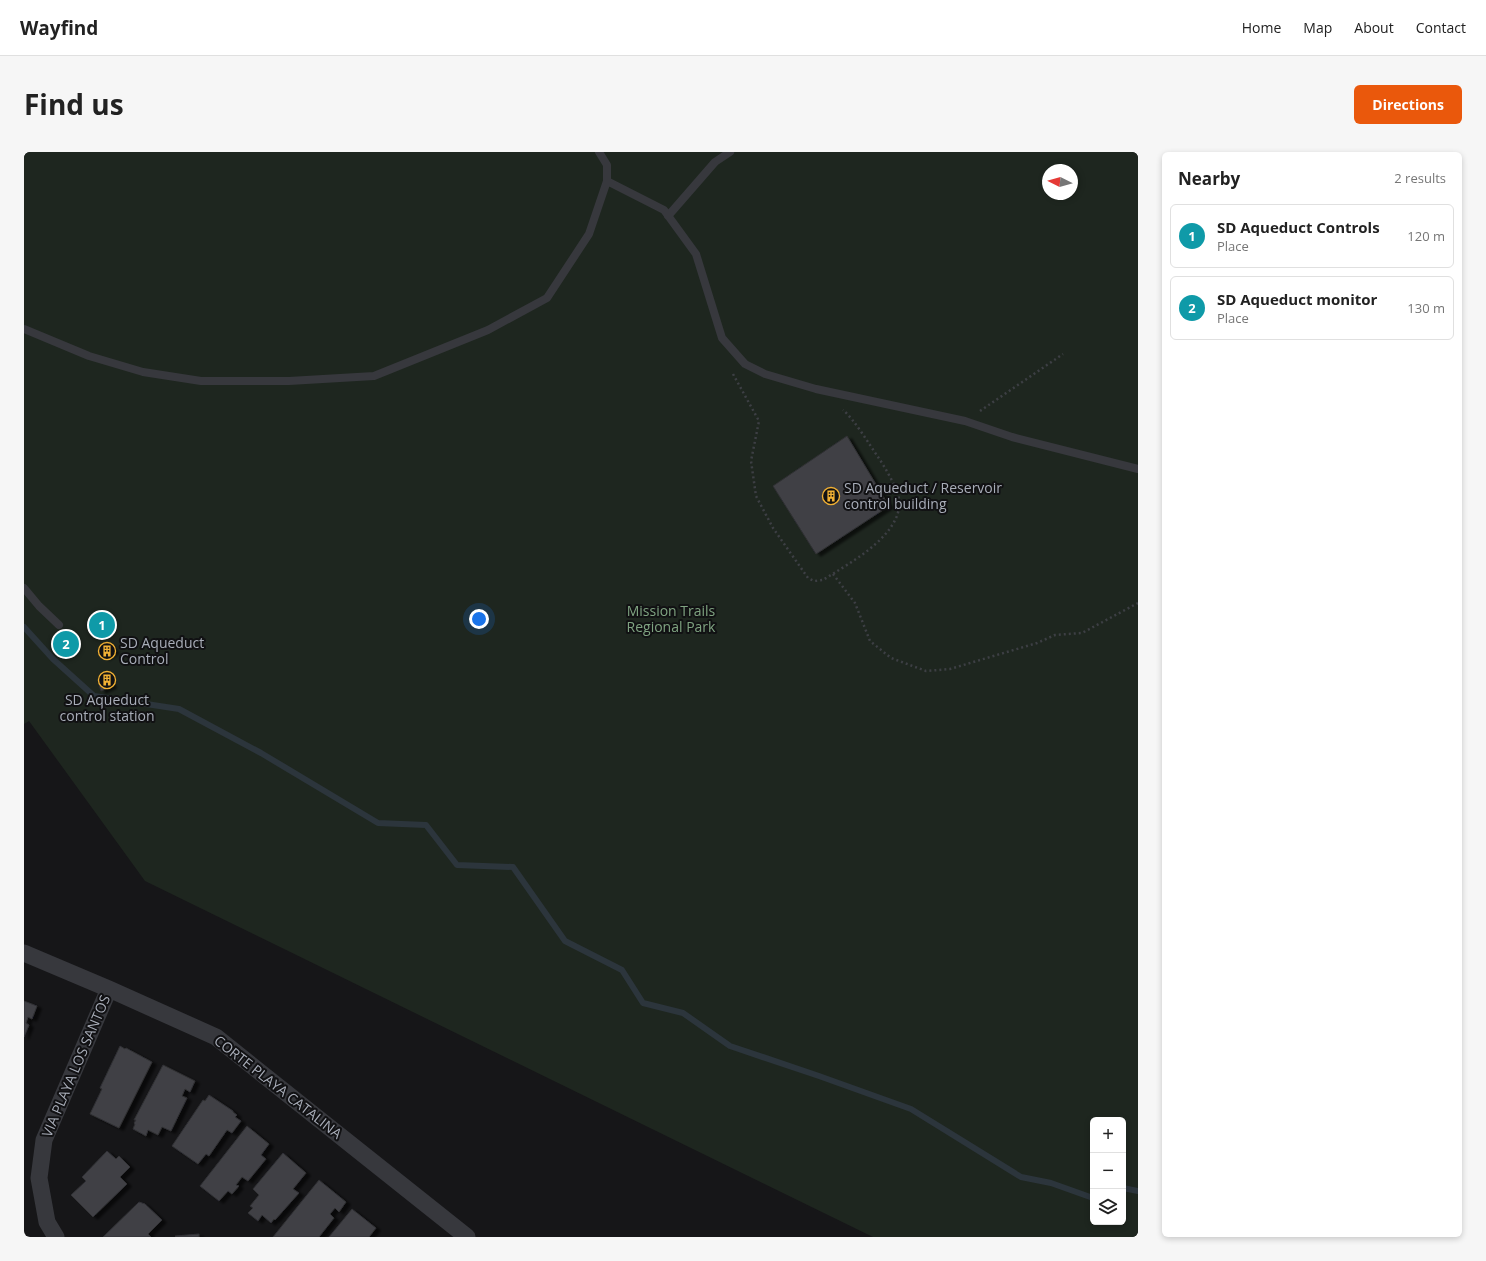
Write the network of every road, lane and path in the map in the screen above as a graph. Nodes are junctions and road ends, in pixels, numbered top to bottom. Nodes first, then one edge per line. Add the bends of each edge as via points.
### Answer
1 (599, 152) edge
2 (730, 152) edge
3 (607, 181) junction
4 (668, 216) junction
5 (24, 329) edge
6 (1063, 354) dead end
7 (732, 371) dead end
8 (839, 407) dead end
9 (965, 421) junction
10 (1138, 470) edge
11 (833, 574) junction
12 (24, 588) edge
13 (1138, 603) edge
14 (59, 625) dead end
15 (24, 953) edge
16 (110, 989) junction
17 (56, 1237) edge
18 (467, 1237) edge

1 - 3 lane via 606,165
2 - 4 lane via 715,162
3 - 4 lane via 664,210
3 - 5 lane via 588,234 546,298 488,330 374,376 289,381 201,381 143,372 89,356
4 - 9 lane via 696,254 722,338 745,364 765,374 816,389
6 - 9 path
7 - 11 path via 759,421 751,461 756,496 773,528 808,578 814,581 823,580
8 - 11 path via 880,460 897,492 899,508 896,521 886,535
9 - 10 lane via 1012,437
11 - 13 path via 855,604 870,641 891,658 926,670 950,669 1037,643 1055,635 1082,633
12 - 14 lane
15 - 16 street, CORTE PLAYA CATALINA
16 - 17 street, VIA PLAYA LOS SANTOS via 44,1140 39,1178 47,1222
16 - 18 street, CORTE PLAYA CATALINA via 216,1037

